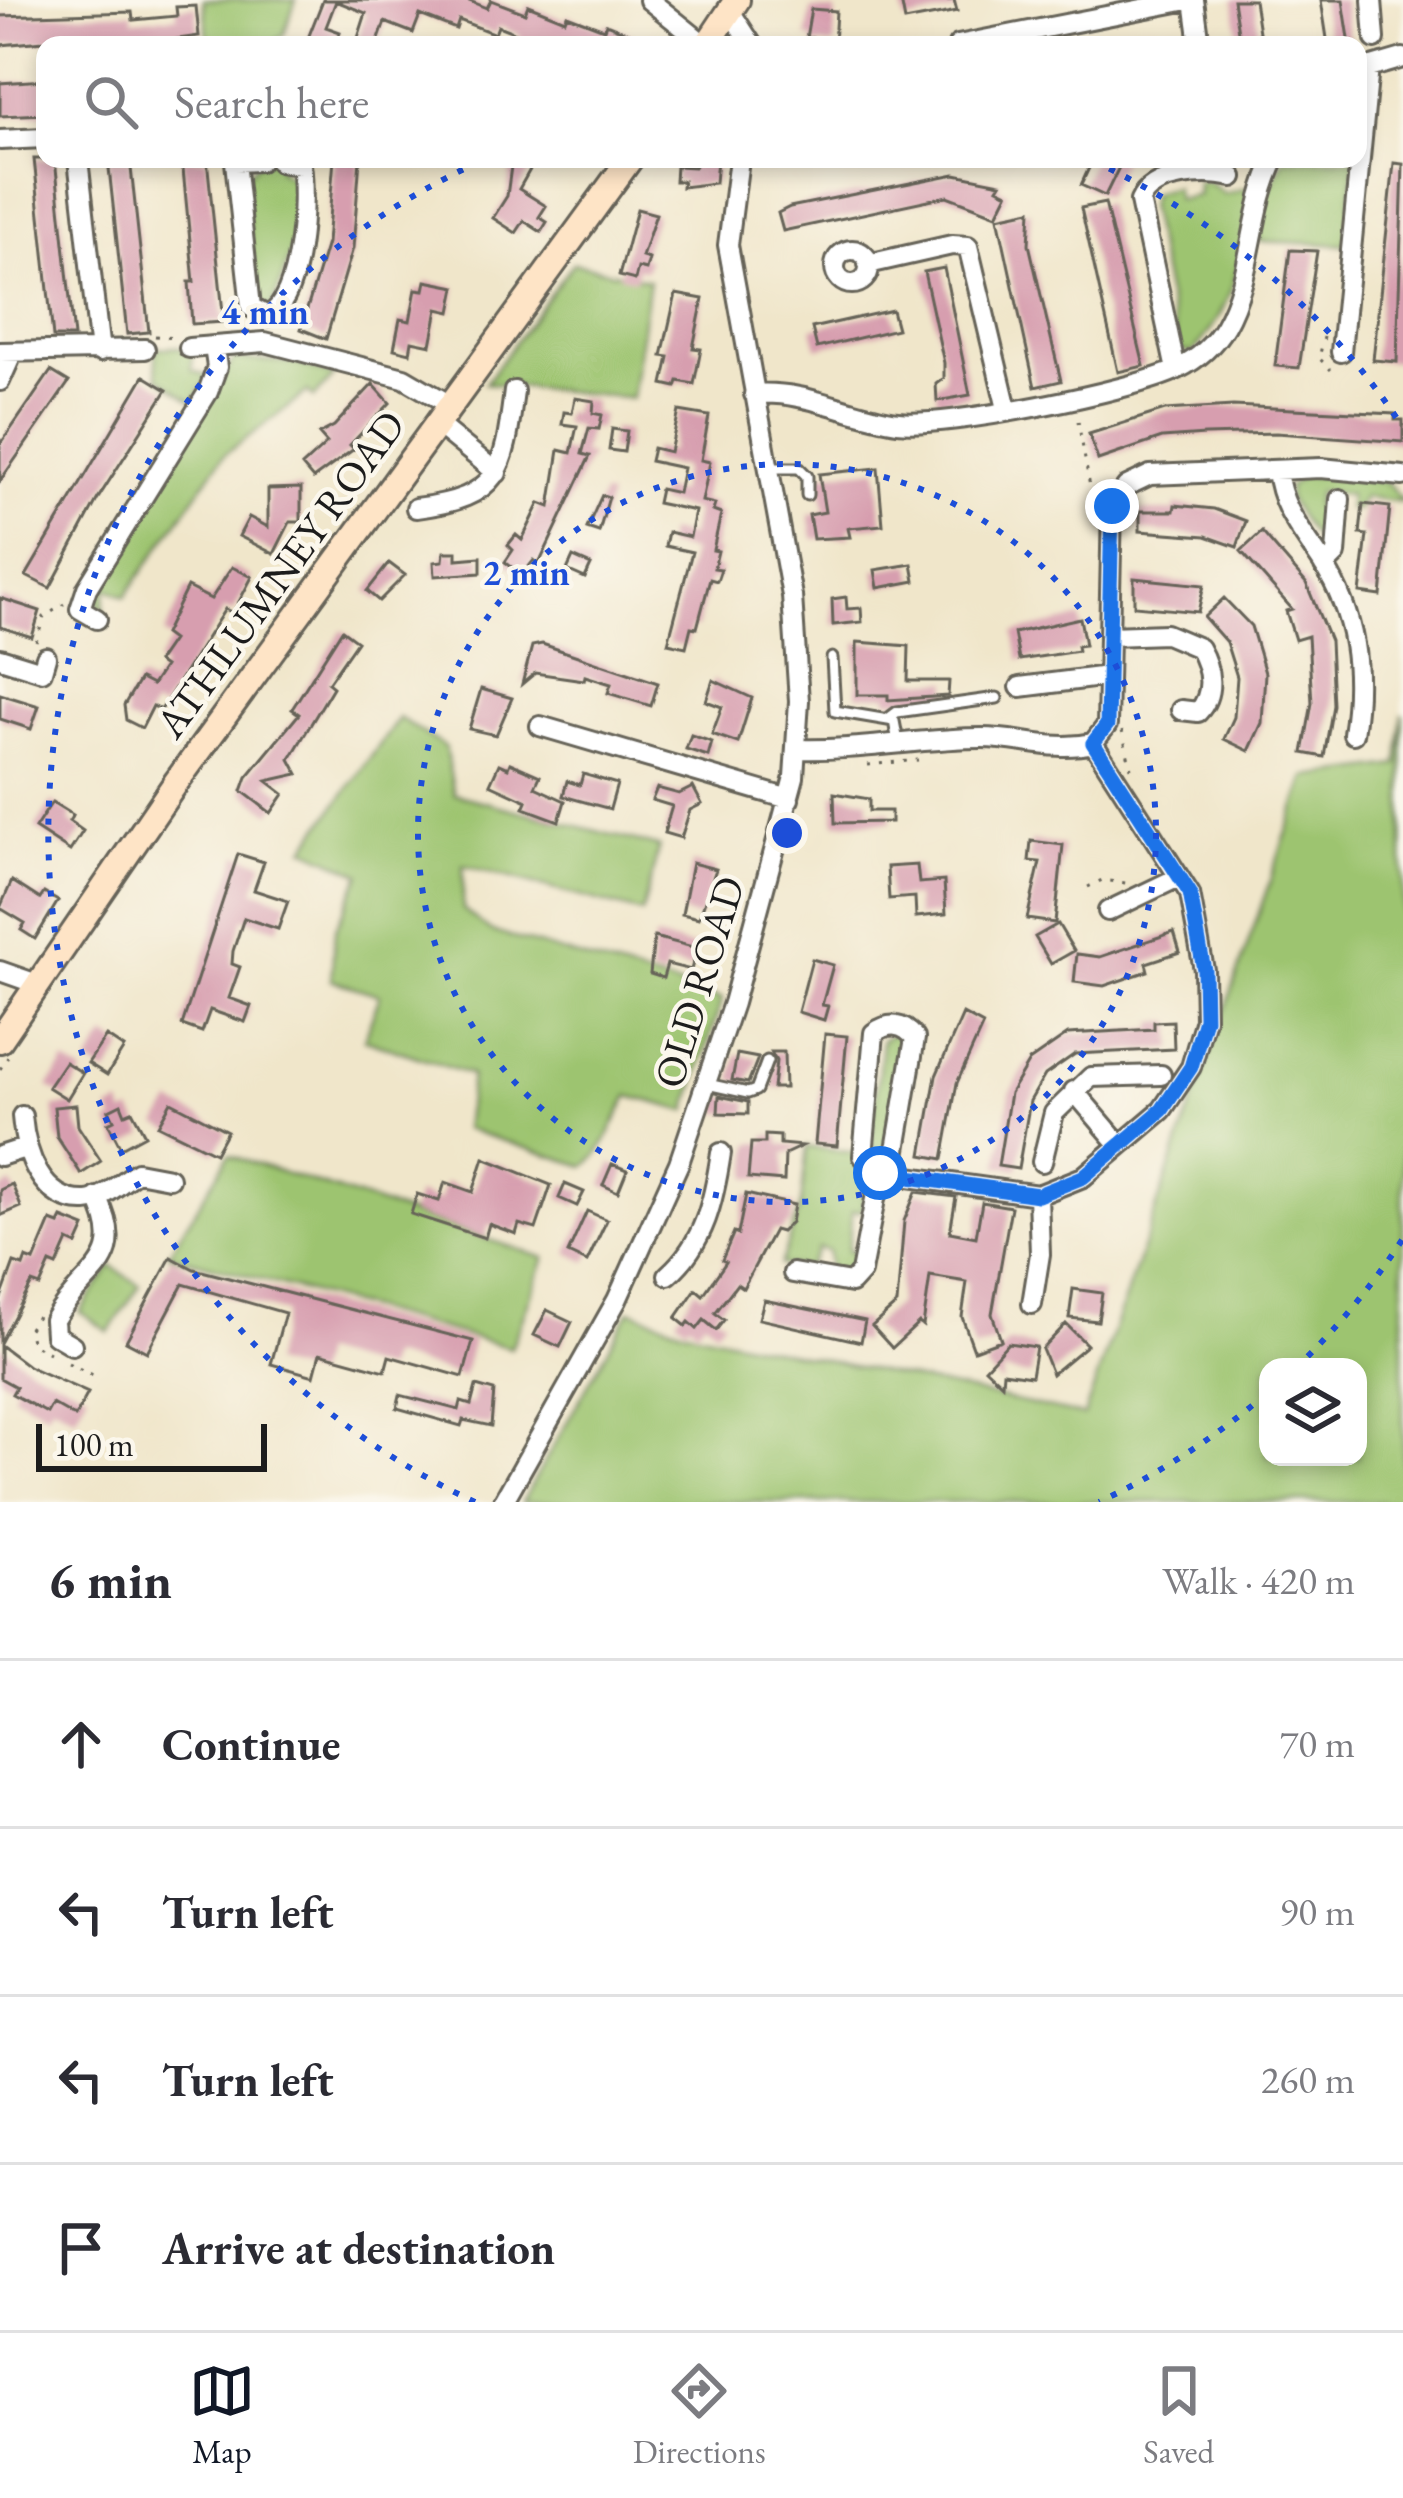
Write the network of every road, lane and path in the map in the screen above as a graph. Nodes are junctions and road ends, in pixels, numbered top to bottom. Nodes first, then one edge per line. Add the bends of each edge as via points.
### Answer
1 (649, 0) edge
2 (1191, 0) edge
3 (1372, 0) edge
4 (733, 5) edge
5 (695, 36) edge
6 (712, 36) edge
7 (748, 36) edge
8 (1005, 36) edge
9 (1198, 36) edge
10 (1375, 39) dead end
11 (1403, 58) edge
12 (1367, 69) edge
13 (36, 138) edge
14 (0, 140) edge
15 (79, 168) edge
16 (236, 168) edge
17 (301, 168) edge
18 (624, 168) edge
19 (738, 168) edge
20 (1271, 168) edge
21 (1356, 168) edge
22 (1233, 177) dead end
23 (868, 264) dead end
24 (263, 316) junction
25 (265, 342) junction
26 (214, 347) junction
27 (189, 348) joint
28 (145, 349) joint
29 (7, 352) edge
30 (100, 352) junction
31 (1341, 352) dead end
32 (1176, 370) junction
33 (0, 381) edge
34 (514, 391) dead end
35 (754, 394) junction
36 (1007, 409) junction
37 (445, 416) junction
38 (1078, 421) dead end
39 (769, 468) junction
40 (1277, 470) junction
41 (496, 473) junction
42 (1403, 476) edge
43 (807, 495) dead end
44 (1340, 500) dead end
45 (1114, 502) junction
46 (416, 508) dead end
47 (1324, 566) junction
48 (89, 614) joint
49 (1108, 636) junction
50 (0, 658) edge
51 (832, 658) dead end
52 (37, 662) joint
53 (1108, 676) junction
54 (1020, 687) dead end
55 (997, 698) dead end
56 (1180, 710) dead end
57 (1123, 716) dead end
58 (889, 718) junction
59 (540, 726) dead end
60 (1353, 734) dead end
61 (1093, 743) junction
62 (899, 747) junction
63 (797, 749) junction
64 (931, 758) dead end
65 (854, 765) dead end
66 (1134, 776) dead end
67 (789, 799) junction
68 (1179, 877) junction
69 (1133, 883) dead end
70 (1088, 887) dead end
71 (1108, 911) dead end
72 (0, 971) edge
73 (37, 984) junction
74 (0, 1040) edge
75 (767, 1061) dead end
76 (1161, 1076) dead end
77 (707, 1084) junction
78 (1074, 1091) junction
79 (22, 1116) dead end
80 (1120, 1145) junction
81 (25, 1148) junction
82 (721, 1153) dead end
83 (0, 1156) edge
84 (1042, 1162) dead end
85 (679, 1163) junction
86 (886, 1173) junction
87 (169, 1178) dead end
88 (717, 1178) junction
89 (1038, 1195) junction
90 (97, 1197) junction
91 (793, 1273) dead end
92 (668, 1276) dead end
93 (50, 1302) dead end
94 (1032, 1304) dead end
95 (72, 1346) dead end
96 (99, 1378) dead end
97 (502, 1502) edge

1 - 5 street
2 - 8 street
2 - 9 street
3 - 10 street
4 - 6 main road
4 - 7 street
11 - 12 street
13 - 14 street
15 - 30 street
16 - 24 street via 251,307
17 - 24 street via 304,211 286,298
18 - 37 main road, ATHLUMNEY ROAD
19 - 35 street, OLD ROAD via 728,245
20 - 32 street via 1231,314 1211,346
21 - 31 street
22 - 32 street via 1155,183 1140,201
23 - 36 street via 968,246
24 - 25 street
25 - 26 street
25 - 37 street via 404,377
26 - 27 street
26 - 48 street via 208,392 136,503
27 - 28 path via 162,335 145,338
28 - 30 street
29 - 30 street
29 - 33 street
32 - 36 street
34 - 41 street
35 - 36 street via 828,401 900,422
35 - 39 street, OLD ROAD
37 - 41 street
37 - 73 main road, ATHLUMNEY ROAD
38 - 45 path via 1090,488
39 - 43 lane via 799,468
39 - 63 street, OLD ROAD via 797,647
40 - 42 street
40 - 45 street via 1150,475
40 - 47 street via 1286,510
41 - 46 street via 469,499
44 - 47 street via 1336,554
45 - 49 street
47 - 60 street via 1357,649
48 - 52 path via 69,599 44,616
49 - 53 street
49 - 56 street via 1166,634 1199,648 1210,677 1207,700 1198,712
50 - 52 street
51 - 58 lane via 835,711
53 - 54 street
53 - 61 street via 1107,725
55 - 58 lane
57 - 66 path
58 - 62 lane
59 - 67 street
61 - 62 street via 1059,748 983,738
61 - 68 street
62 - 63 street
63 - 67 street, OLD ROAD
64 - 65 path
67 - 77 street, OLD ROAD
68 - 71 street
68 - 80 street via 1190,893 1205,1019 1191,1067 1162,1110
69 - 70 path
72 - 73 street
73 - 74 main road, ATHLUMNEY ROAD
75 - 77 lane via 748,1094
76 - 78 street via 1090,1077
77 - 85 street, OLD ROAD
78 - 80 street
78 - 84 street via 1054,1113
79 - 81 street
80 - 89 street via 1083,1177
81 - 83 street
81 - 90 street via 62,1197
82 - 88 street
85 - 88 street
85 - 97 street, OLD ROAD via 617,1300
86 - 86 street via 863,1156 874,1033 886,1025 914,1038
86 - 89 street
86 - 91 street via 861,1272 851,1283
87 - 90 street via 137,1172
88 - 92 street via 707,1219
89 - 94 street
90 - 95 street via 111,1244 54,1320 55,1335
93 - 96 path via 28,1330 32,1343

